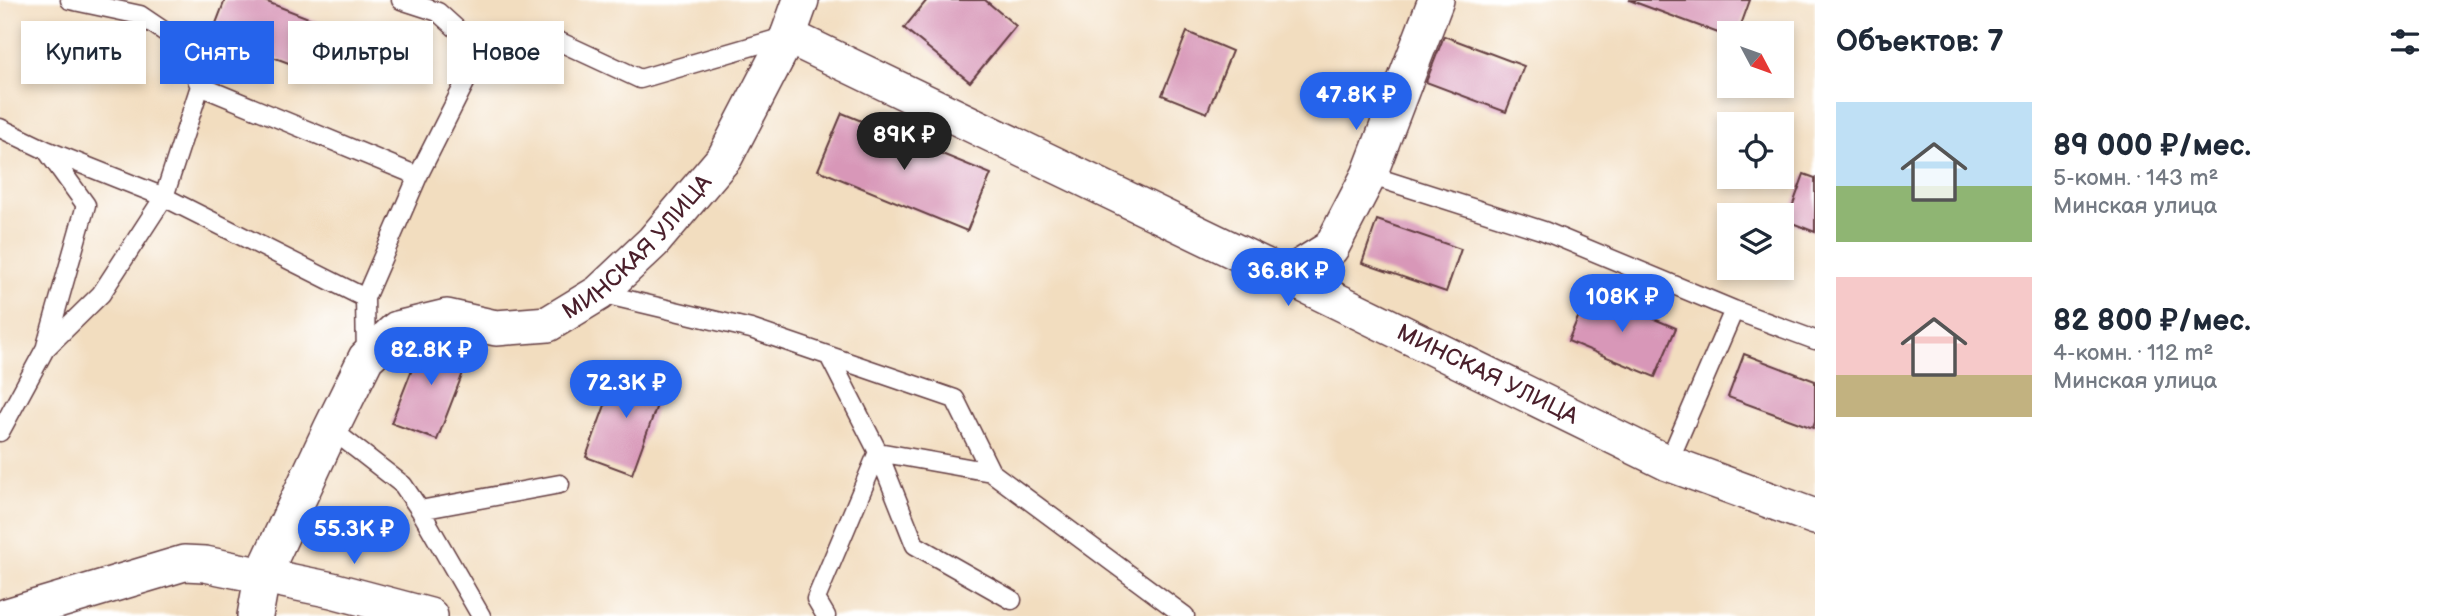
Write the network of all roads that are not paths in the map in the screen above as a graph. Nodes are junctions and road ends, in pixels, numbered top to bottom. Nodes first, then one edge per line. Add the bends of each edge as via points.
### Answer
1 (70, 0) edge
2 (401, 0) edge
3 (801, 0) edge
4 (1436, 0) edge
5 (448, 21) edge
6 (788, 36) junction
7 (564, 44) edge
8 (464, 84) edge
9 (200, 86) junction
10 (0, 128) edge
11 (46, 150) junction
12 (1369, 175) junction
13 (418, 176) junction
14 (164, 197) junction
15 (1286, 276) junction
16 (600, 293) junction
17 (365, 298) junction
18 (1734, 310) junction
19 (1815, 340) edge
20 (45, 349) junction
21 (829, 356) junction
22 (366, 358) junction
23 (331, 429) junction
24 (0, 432) edge
25 (878, 452) junction
26 (1668, 463) junction
27 (990, 472) junction
28 (560, 484) dead end
29 (420, 510) junction
30 (1815, 517) edge
31 (262, 577) junction
32 (1012, 600) dead end
33 (7, 616) edge
34 (255, 616) edge
35 (430, 616) edge
36 (481, 616) edge
37 (826, 616) edge
38 (1185, 616) edge

1 - 9 lane via 140,15 180,42
2 - 5 lane via 438,12
3 - 6 street, МИНСКАЯ УЛИЦА
4 - 12 street
6 - 7 lane via 640,79
6 - 15 street, МИНСКАЯ УЛИЦА
6 - 16 street, МИНСКАЯ УЛИЦА via 725,157 653,242
8 - 13 lane
9 - 13 lane
9 - 14 lane
10 - 11 lane
11 - 14 lane
11 - 20 lane via 86,205
12 - 15 street via 1331,248
12 - 18 lane via 1544,231
13 - 17 lane
14 - 17 lane
14 - 20 lane via 101,294
15 - 26 street, МИНСКАЯ УЛИЦА
16 - 21 lane via 751,329
16 - 22 street, МИНСКАЯ УЛИЦА via 548,324 496,328 447,317 397,329
17 - 22 lane
18 - 19 lane
18 - 26 lane
20 - 24 lane
21 - 25 lane
21 - 27 lane via 955,399
22 - 23 street, МИНСКАЯ УЛИЦА
23 - 29 lane via 403,485
23 - 31 street, МИНСКАЯ УЛИЦА
25 - 27 lane
25 - 32 lane via 915,545
25 - 37 lane via 816,599
26 - 30 street, МИНСКАЯ УЛИЦА
27 - 38 lane
28 - 29 lane
29 - 36 lane
31 - 33 street via 184,563
31 - 34 street, МИНСКАЯ УЛИЦА
31 - 35 street

